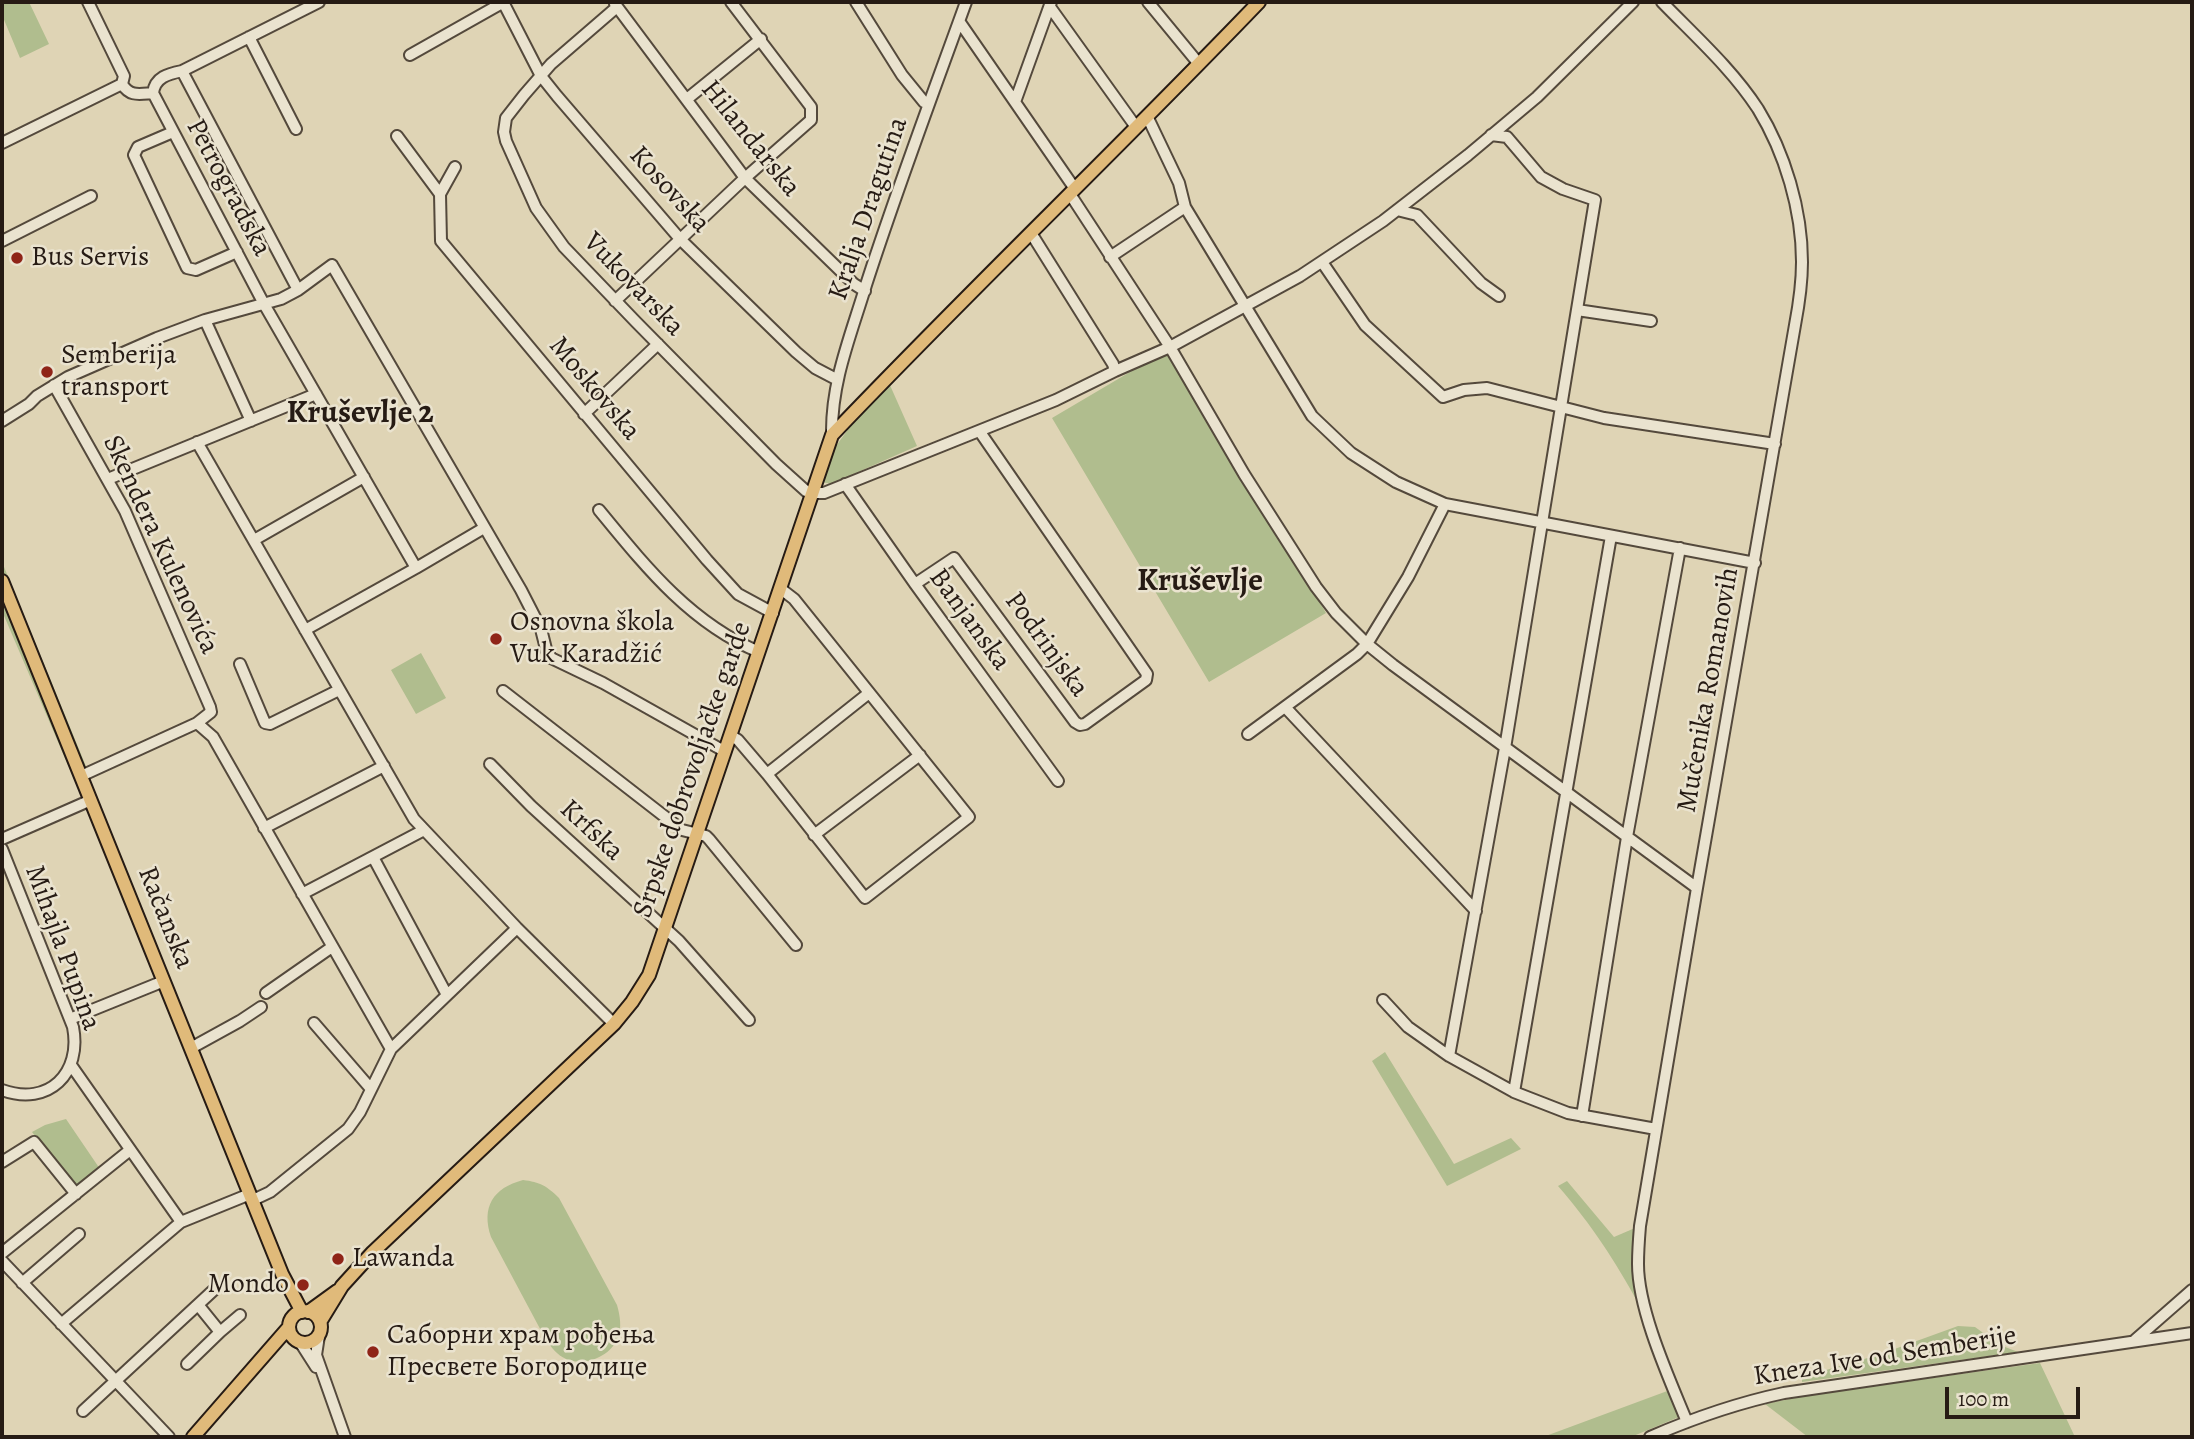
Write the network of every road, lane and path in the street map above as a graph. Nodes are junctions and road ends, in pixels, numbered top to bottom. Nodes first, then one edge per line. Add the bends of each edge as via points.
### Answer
1 (88, 2) edge
2 (320, 2) edge
3 (503, 2) edge
4 (731, 2) edge
5 (856, 2) edge
6 (966, 2) edge
7 (1148, 2) edge
8 (1259, 2) edge
9 (1633, 2) edge
10 (1662, 2) edge
11 (616, 4) edge
12 (1051, 4) edge
13 (959, 21) junction
14 (249, 37) junction
15 (761, 39) junction
16 (410, 55) dead end
17 (1199, 64) junction
18 (181, 71) junction
19 (541, 76) junction
20 (122, 84) junction
21 (153, 93) junction
22 (687, 99) junction
23 (1015, 102) junction
24 (928, 104) junction
25 (1147, 116) junction
26 (1505, 124) junction
27 (1136, 127) junction
28 (296, 129) dead end
29 (173, 132) junction
30 (1491, 135) junction
31 (397, 136) dead end
32 (1507, 137) junction
33 (2, 143) edge
34 (455, 167) dead end
35 (745, 178) junction
36 (1072, 191) junction
37 (440, 194) junction
38 (1418, 194) junction
39 (91, 196) dead end
40 (1185, 207) junction
41 (1397, 210) junction
42 (1417, 215) junction
43 (1031, 233) junction
44 (680, 239) junction
45 (2, 241) edge
46 (237, 252) junction
47 (1110, 257) junction
48 (1322, 262) junction
49 (298, 290) junction
50 (864, 291) junction
51 (1499, 296) dead end
52 (615, 301) junction
53 (264, 304) junction
54 (1245, 307) junction
55 (1577, 310) junction
56 (205, 320) junction
57 (1651, 321) dead end
58 (658, 344) junction
59 (1170, 347) junction
60 (1115, 371) junction
61 (836, 379) junction
62 (54, 385) junction
63 (316, 394) junction
64 (1562, 407) junction
65 (584, 414) junction
66 (2, 421) edge
67 (251, 421) junction
68 (980, 432) junction
69 (832, 435) junction
70 (197, 442) junction
71 (1775, 444) junction
72 (364, 477) junction
73 (108, 479) junction
74 (845, 484) junction
75 (813, 494) junction
76 (1445, 504) junction
77 (599, 510) dead end
78 (1543, 523) junction
79 (484, 528) junction
80 (1611, 536) junction
81 (254, 540) junction
82 (1679, 548) junction
83 (1755, 563) junction
84 (416, 568) junction
85 (2, 581) edge
86 (915, 584) junction
87 (780, 589) junction
88 (773, 613) junction
89 (305, 630) junction
90 (1367, 644) junction
91 (759, 652) junction
92 (240, 664) dead end
93 (339, 690) junction
94 (503, 691) dead end
95 (869, 693) junction
96 (1285, 707) junction
97 (197, 723) junction
98 (1248, 734) dead end
99 (730, 735) junction
100 (1505, 748) junction
101 (724, 751) junction
102 (920, 755) junction
103 (490, 764) dead end
104 (384, 766) junction
105 (767, 774) junction
106 (81, 776) junction
107 (1058, 782) dead end
108 (1566, 792) junction
109 (91, 800) junction
110 (264, 828) junction
111 (424, 830) junction
112 (696, 834) junction
113 (814, 835) junction
114 (1627, 837) junction
115 (2, 839) edge
116 (2, 849) edge
117 (373, 857) junction
118 (1697, 888) junction
119 (302, 894) junction
120 (1476, 911) junction
121 (517, 928) junction
122 (664, 928) junction
123 (796, 945) dead end
124 (332, 947) junction
125 (164, 981) junction
126 (267, 993) dead end
127 (447, 995) junction
128 (1383, 1000) dead end
129 (261, 1007) dead end
130 (70, 1020) junction
131 (749, 1020) dead end
132 (314, 1023) dead end
133 (614, 1024) junction
134 (191, 1048) junction
135 (391, 1049) junction
136 (1450, 1056) junction
137 (71, 1065) junction
138 (371, 1089) junction
139 (2, 1090) edge
140 (1514, 1093) junction
141 (1582, 1116) junction
142 (1656, 1129) junction
143 (130, 1150) junction
144 (2, 1162) edge
145 (76, 1194) junction
146 (251, 1197) junction
147 (181, 1222) junction
148 (79, 1234) dead end
149 (2, 1253) edge
150 (2, 1261) edge
151 (22, 1283) junction
152 (342, 1286) junction
153 (217, 1287) dead end
154 (2192, 1290) edge
155 (199, 1306) junction
156 (240, 1315) dead end
157 (298, 1317) junction
158 (320, 1322) junction
159 (61, 1324) junction
160 (220, 1332) junction
161 (2192, 1333) edge
162 (319, 1336) junction
163 (298, 1341) junction
164 (2132, 1341) junction
165 (263, 1357) junction
166 (187, 1364) dead end
167 (323, 1378) junction
168 (116, 1381) junction
169 (83, 1411) dead end
170 (1687, 1422) junction
171 (169, 1437) edge
172 (193, 1437) edge
173 (345, 1437) edge
174 (1650, 1437) edge

1 - 20 street via 124,76
2 - 14 street
3 - 16 street
3 - 19 street, Kosovska
4 - 15 street
5 - 24 street via 902,75
6 - 13 street, Kralja Dragutina
7 - 17 street
8 - 17 main road, Srpske dobrovoljačke garde
9 - 26 street
10 - 71 street, Mučenika Romanovih via 1724,65 1757,108 1783,161 1796,209 1802,261 1800,293
11 - 19 street, Vukovarska
11 - 22 street, Hilandarska
12 - 23 street
12 - 27 street
13 - 23 street
13 - 24 street, Kralja Dragutina
14 - 18 street
14 - 28 street
15 - 22 street
15 - 35 street via 813,112 811,120
17 - 25 main road, Srpske dobrovoljačke garde
18 - 21 street via 161,78
18 - 49 street
19 - 44 street, Kosovska
19 - 52 street, Vukovarska via 506,118 506,141 536,208 564,247
20 - 21 street via 132,94
20 - 33 street
21 - 29 street, Petrogradska
22 - 35 street, Hilandarska
23 - 36 street
24 - 50 street, Kralja Dragutina
25 - 27 main road, Srpske dobrovoljačke garde
25 - 40 street via 1179,183
26 - 30 street
26 - 32 street
27 - 36 main road, Srpske dobrovoljačke garde
29 - 46 street, Petrogradska
29 - 46 street via 138,147 134,155 187,268 196,270
30 - 32 street
30 - 38 street
31 - 37 street
32 - 55 street via 1541,177 1595,200
34 - 37 street
35 - 44 street
35 - 50 street, Hilandarska
36 - 43 main road, Srpske dobrovoljačke garde
36 - 47 street
37 - 65 street, Moskovska via 441,241
38 - 41 street
38 - 42 street
39 - 45 street
40 - 47 street
40 - 54 street
41 - 42 street
41 - 48 street
42 - 51 street
43 - 60 street
43 - 69 main road, Srpske dobrovoljačke garde
44 - 52 street
44 - 61 street, Kosovska via 796,352
46 - 53 street, Petrogradska
47 - 59 street
48 - 54 street
48 - 64 street via 1365,325 1443,397 1487,388
49 - 53 street
49 - 79 street via 331,265
50 - 61 street, Kralja Dragutina
52 - 58 street, Vukovarska
53 - 56 street
53 - 63 street, Petrogradska
54 - 59 street
54 - 76 street via 1312,416 1352,453 1396,482
55 - 57 street
55 - 64 street
56 - 62 street
56 - 67 street
58 - 65 street
58 - 75 street, Vukovarska via 776,464
59 - 60 street
59 - 90 street via 1316,587
60 - 68 street
61 - 69 street, Kralja Dragutina
62 - 66 street
62 - 73 street, Skendera Kulenovića
63 - 67 street
63 - 72 street, Petrogradska
64 - 71 street via 1604,418
64 - 78 street
65 - 88 street, Moskovska via 730,585
67 - 70 street
68 - 74 street
68 - 86 street, Podrinjska via 1147,674 1146,680 1080,725 954,558
69 - 75 main road, Srpske dobrovoljačke garde
70 - 73 street
70 - 81 street
71 - 83 street, Mučenika Romanovih
72 - 81 street
72 - 84 street, Petrogradska
73 - 97 street, Skendera Kulenovića via 210,707 211,712
74 - 75 street
74 - 86 street, Banjanska
75 - 87 main road, Srpske dobrovoljačke garde
76 - 78 street
76 - 90 street
77 - 91 street via 667,590 711,625
78 - 80 street
78 - 100 street
79 - 84 street
79 - 101 street via 541,629 551,658
80 - 82 street
80 - 108 street
81 - 89 street
82 - 83 street
82 - 114 street
83 - 118 street, Mučenika Romanovih
84 - 89 street
85 - 106 main road, Račanska
86 - 107 street, Banjanska
87 - 88 main road, Srpske dobrovoljačke garde
87 - 95 street via 794,599
88 - 91 main road, Srpske dobrovoljačke garde
89 - 93 street
90 - 96 street
90 - 100 street
91 - 99 main road, Srpske dobrovoljačke garde
92 - 93 street via 265,723
93 - 104 street
94 - 112 street via 655,810 682,830
95 - 102 street
95 - 105 street
96 - 98 street
96 - 120 street
97 - 106 street
97 - 110 street via 213,737
99 - 101 main road, Srpske dobrovoljačke garde
99 - 105 street
100 - 108 street
100 - 120 street
101 - 112 main road, Srpske dobrovoljačke garde
102 - 113 street
102 - 113 street via 969,817 865,898
103 - 122 street, Krfska
104 - 110 street
104 - 111 street
105 - 113 street
106 - 109 main road, Račanska
108 - 114 street
108 - 140 street
109 - 115 street
109 - 125 main road, Račanska
110 - 119 street
111 - 117 street
111 - 121 street
112 - 122 main road, Srpske dobrovoljačke garde
112 - 123 street via 709,839
114 - 118 street
114 - 141 street
116 - 130 street, Mihajla Pupina
117 - 119 street
117 - 127 street
118 - 142 street, Mučenika Romanovih
119 - 124 street
120 - 136 street
121 - 127 street
121 - 133 street
122 - 131 street, Krfska
122 - 133 main road, Srpske dobrovoljačke garde via 649,975
124 - 126 street
124 - 135 street
125 - 130 street
125 - 134 main road, Račanska
127 - 135 street
128 - 136 street via 1408,1027
129 - 134 street
130 - 137 street, Mihajla Pupina via 76,1042
132 - 138 street
133 - 152 main road, Srpske dobrovoljačke garde
134 - 146 main road, Račanska
135 - 138 street
136 - 140 street
137 - 139 street, Mihajla Pupina via 65,1076 39,1093 20,1095
137 - 143 street
138 - 146 street via 348,1129 270,1192
140 - 141 street
141 - 142 street
142 - 170 street, Mučenika Romanovih via 1638,1266 1648,1319
143 - 145 street
143 - 147 street
144 - 145 street via 34,1142
145 - 149 street
146 - 147 street
146 - 157 main road, Račanska
147 - 159 street
148 - 151 street
150 - 151 street
151 - 159 street
152 - 157 main road
152 - 158 main road
153 - 155 street
154 - 164 street
155 - 160 street
155 - 168 street
156 - 160 street
157 - 158 main road via 316,1315
157 - 163 main road via 291,1334
157 - 165 main road
158 - 162 main road
159 - 168 street
160 - 166 street
161 - 164 street, Kneza Ive od Semberije
162 - 163 main road via 307,1343
162 - 167 street via 316,1355
163 - 165 main road
163 - 167 street
164 - 170 street, Kneza Ive od Semberije via 1784,1393
165 - 172 main road
167 - 173 street
168 - 169 street
168 - 171 street
170 - 174 street, Kneza Ive od Semberije

